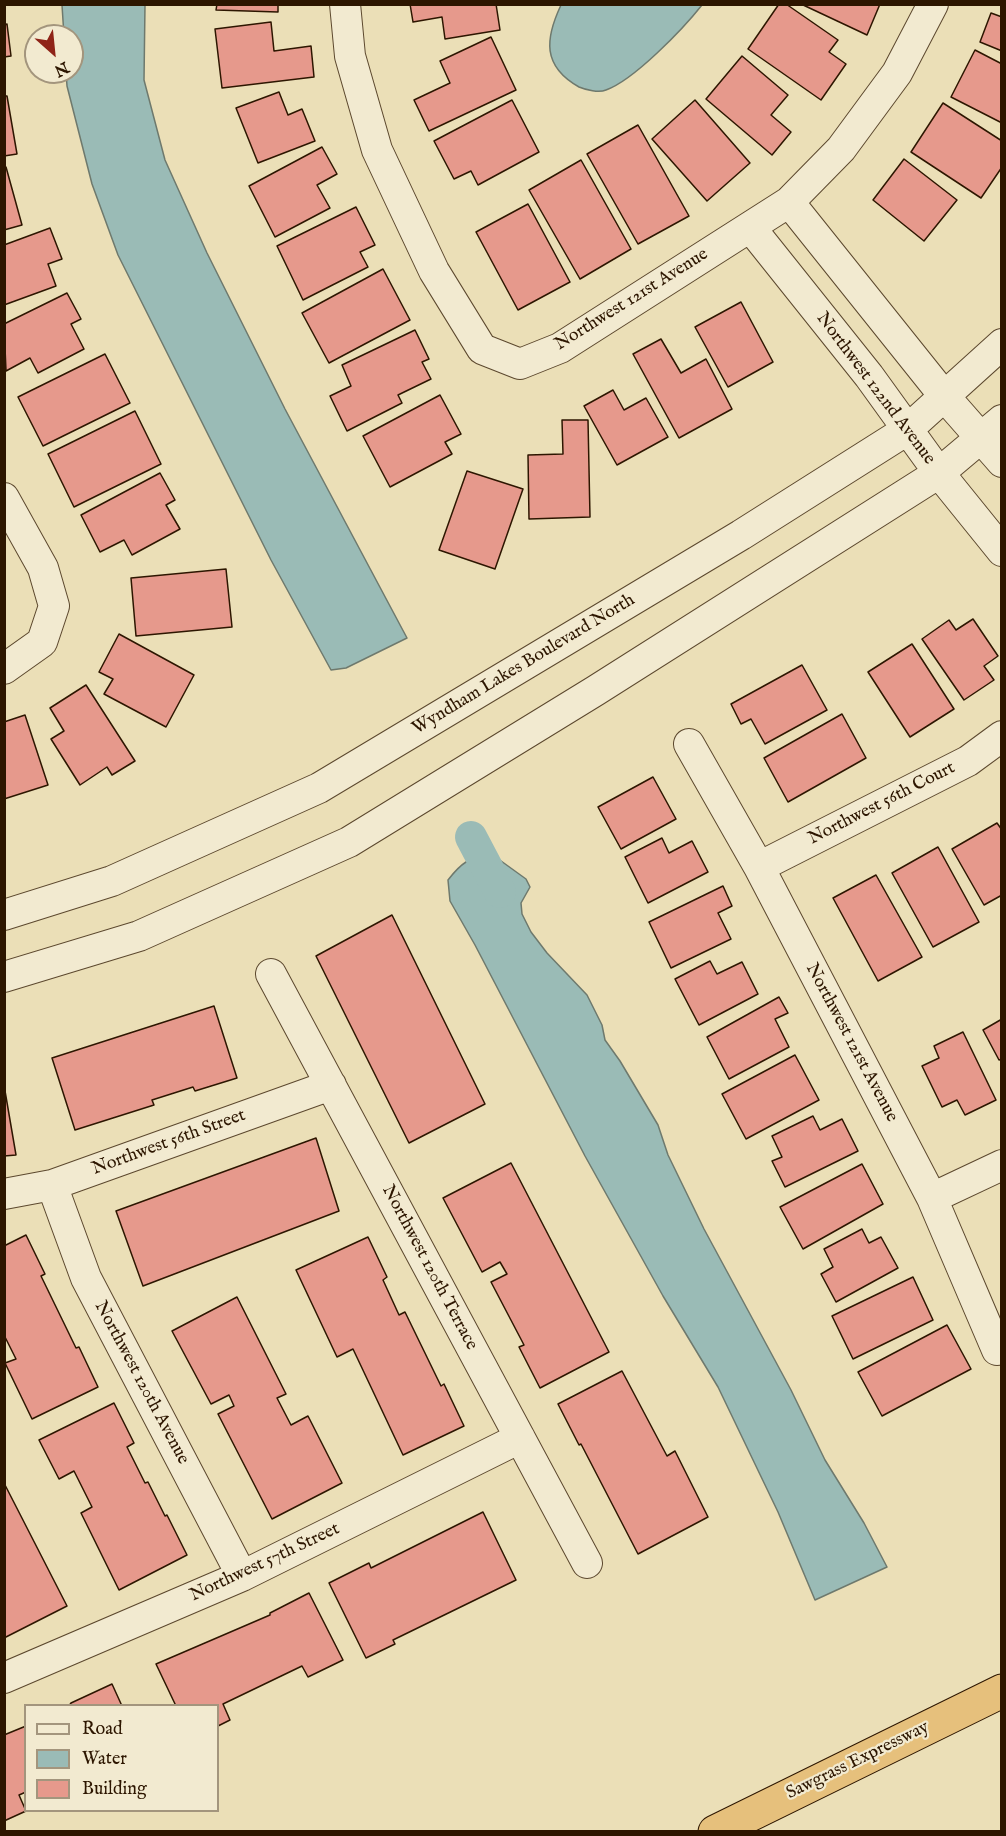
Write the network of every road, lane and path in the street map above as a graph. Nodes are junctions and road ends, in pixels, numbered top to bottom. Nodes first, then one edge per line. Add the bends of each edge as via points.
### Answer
1 (345, 4) edge
2 (933, 4) edge
3 (789, 202) junction
4 (750, 227) junction
5 (1002, 344) edge
6 (945, 397) junction
7 (992, 429) edge
8 (907, 430) junction
9 (1002, 462) edge
10 (939, 473) junction
11 (4, 498) edge
12 (1002, 550) edge
13 (4, 669) edge
14 (1002, 736) edge
15 (688, 744) dead end
16 (759, 867) junction
17 (4, 915) edge
18 (271, 974) dead end
19 (4, 977) edge
20 (331, 1085) junction
21 (1002, 1165) edge
22 (52, 1185) junction
23 (4, 1194) edge
24 (932, 1198) junction
25 (997, 1350) dead end
26 (520, 1438) junction
27 (587, 1563) dead end
28 (242, 1575) junction
29 (4, 1678) edge
30 (1002, 1691) edge
31 (715, 1832) edge

1 - 4 street, Northwest 121st Avenue via 350,56 376,150 434,271 482,349 520,364 560,348
2 - 3 street, Northwest 121st Avenue via 897,73 841,149
3 - 4 street, Northwest 121st Avenue
3 - 6 street
4 - 8 street, Northwest 122nd Avenue
5 - 6 street, Wyndham Lakes Boulevard North
6 - 7 street
6 - 8 street, Wyndham Lakes Boulevard North
7 - 9 street
7 - 10 street
8 - 10 street, Northwest 122nd Avenue
8 - 17 street, Wyndham Lakes Boulevard North via 741,535 319,788 112,881
10 - 12 street, Northwest 122nd Avenue
10 - 19 street via 349,842 139,936
11 - 13 street via 43,568 54,606 42,642
14 - 16 street, Northwest 56th Court via 968,761
15 - 16 street, Northwest 121st Avenue
16 - 24 street, Northwest 121st Avenue
18 - 20 street, Northwest 120th Terrace
20 - 22 street, Northwest 56th Street
20 - 26 street, Northwest 120th Terrace
21 - 24 street
22 - 23 street, Northwest 56th Street
22 - 28 street, Northwest 120th Avenue via 86,1278
24 - 25 street, Northwest 121st Avenue
26 - 27 street, Northwest 120th Terrace
26 - 28 street, Northwest 57th Street
28 - 29 street, Northwest 57th Street
30 - 31 highway, Sawgrass Expressway

